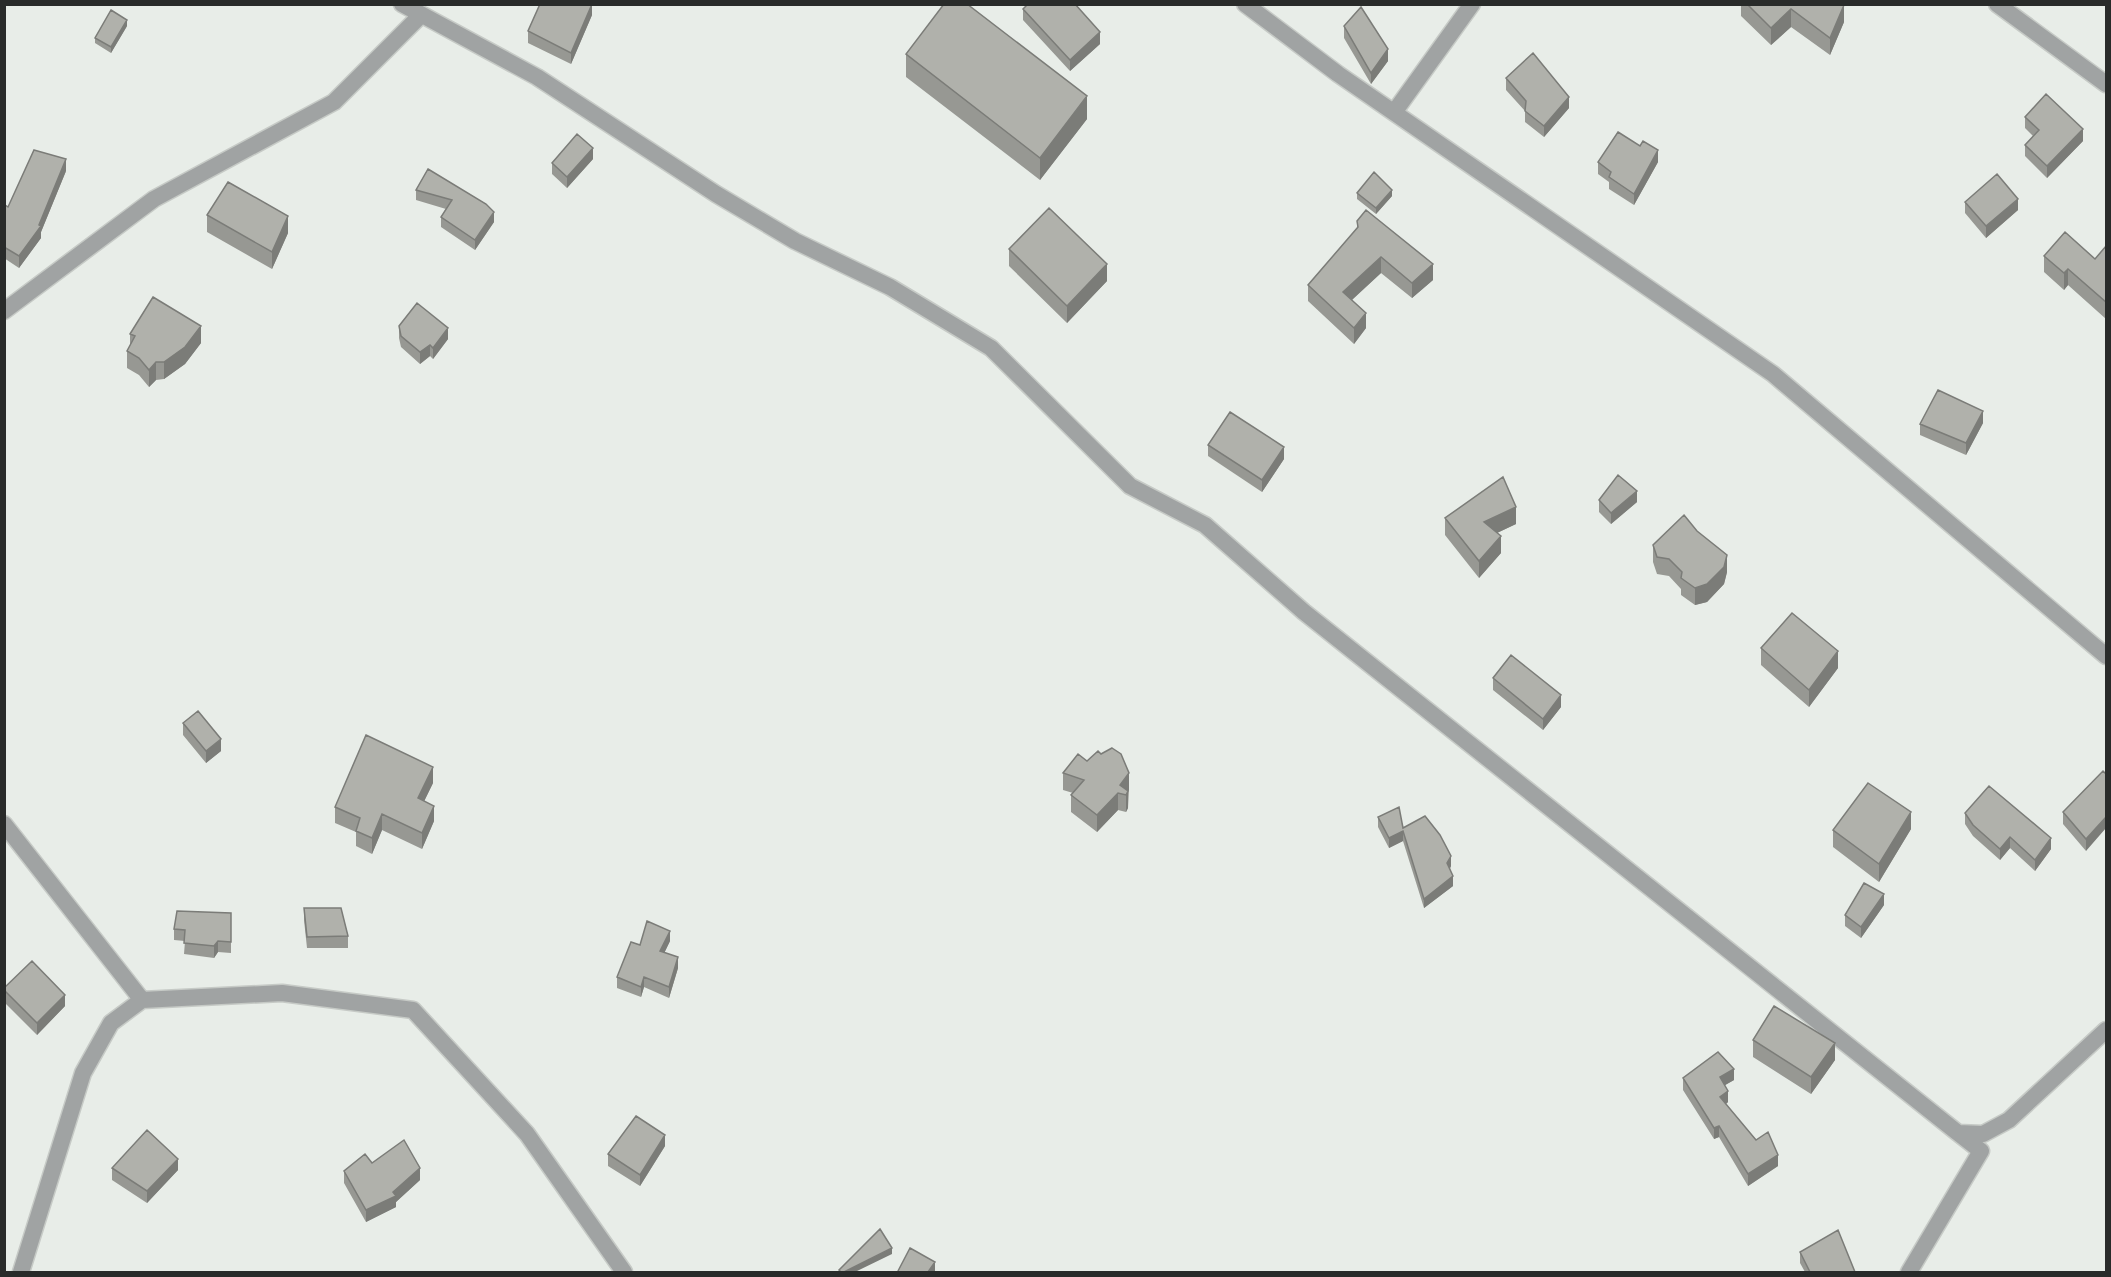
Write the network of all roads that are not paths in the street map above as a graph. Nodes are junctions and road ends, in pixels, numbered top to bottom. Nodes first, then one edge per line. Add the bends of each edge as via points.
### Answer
1 (402, 4) edge
2 (1245, 4) edge
3 (1472, 4) edge
4 (1997, 4) edge
5 (421, 15) junction
6 (2106, 84) edge
7 (1395, 111) junction
8 (4, 310) edge
9 (2106, 657) edge
10 (4, 824) edge
11 (142, 1000) junction
12 (2106, 1030) edge
13 (1958, 1133) junction
14 (21, 1272) edge
15 (624, 1272) edge
16 (1909, 1272) edge

1 - 5 street
2 - 7 street
3 - 7 street
4 - 6 street
5 - 8 street via 334,102 154,199
5 - 13 street via 537,77 795,241 890,287 991,348 1130,486 1205,525 1304,612
7 - 9 street via 1773,374
10 - 11 street
11 - 14 street via 111,1023 83,1073
11 - 15 street via 282,993 413,1010 527,1134
12 - 13 street via 2009,1120 1983,1134
13 - 16 street via 1981,1151

